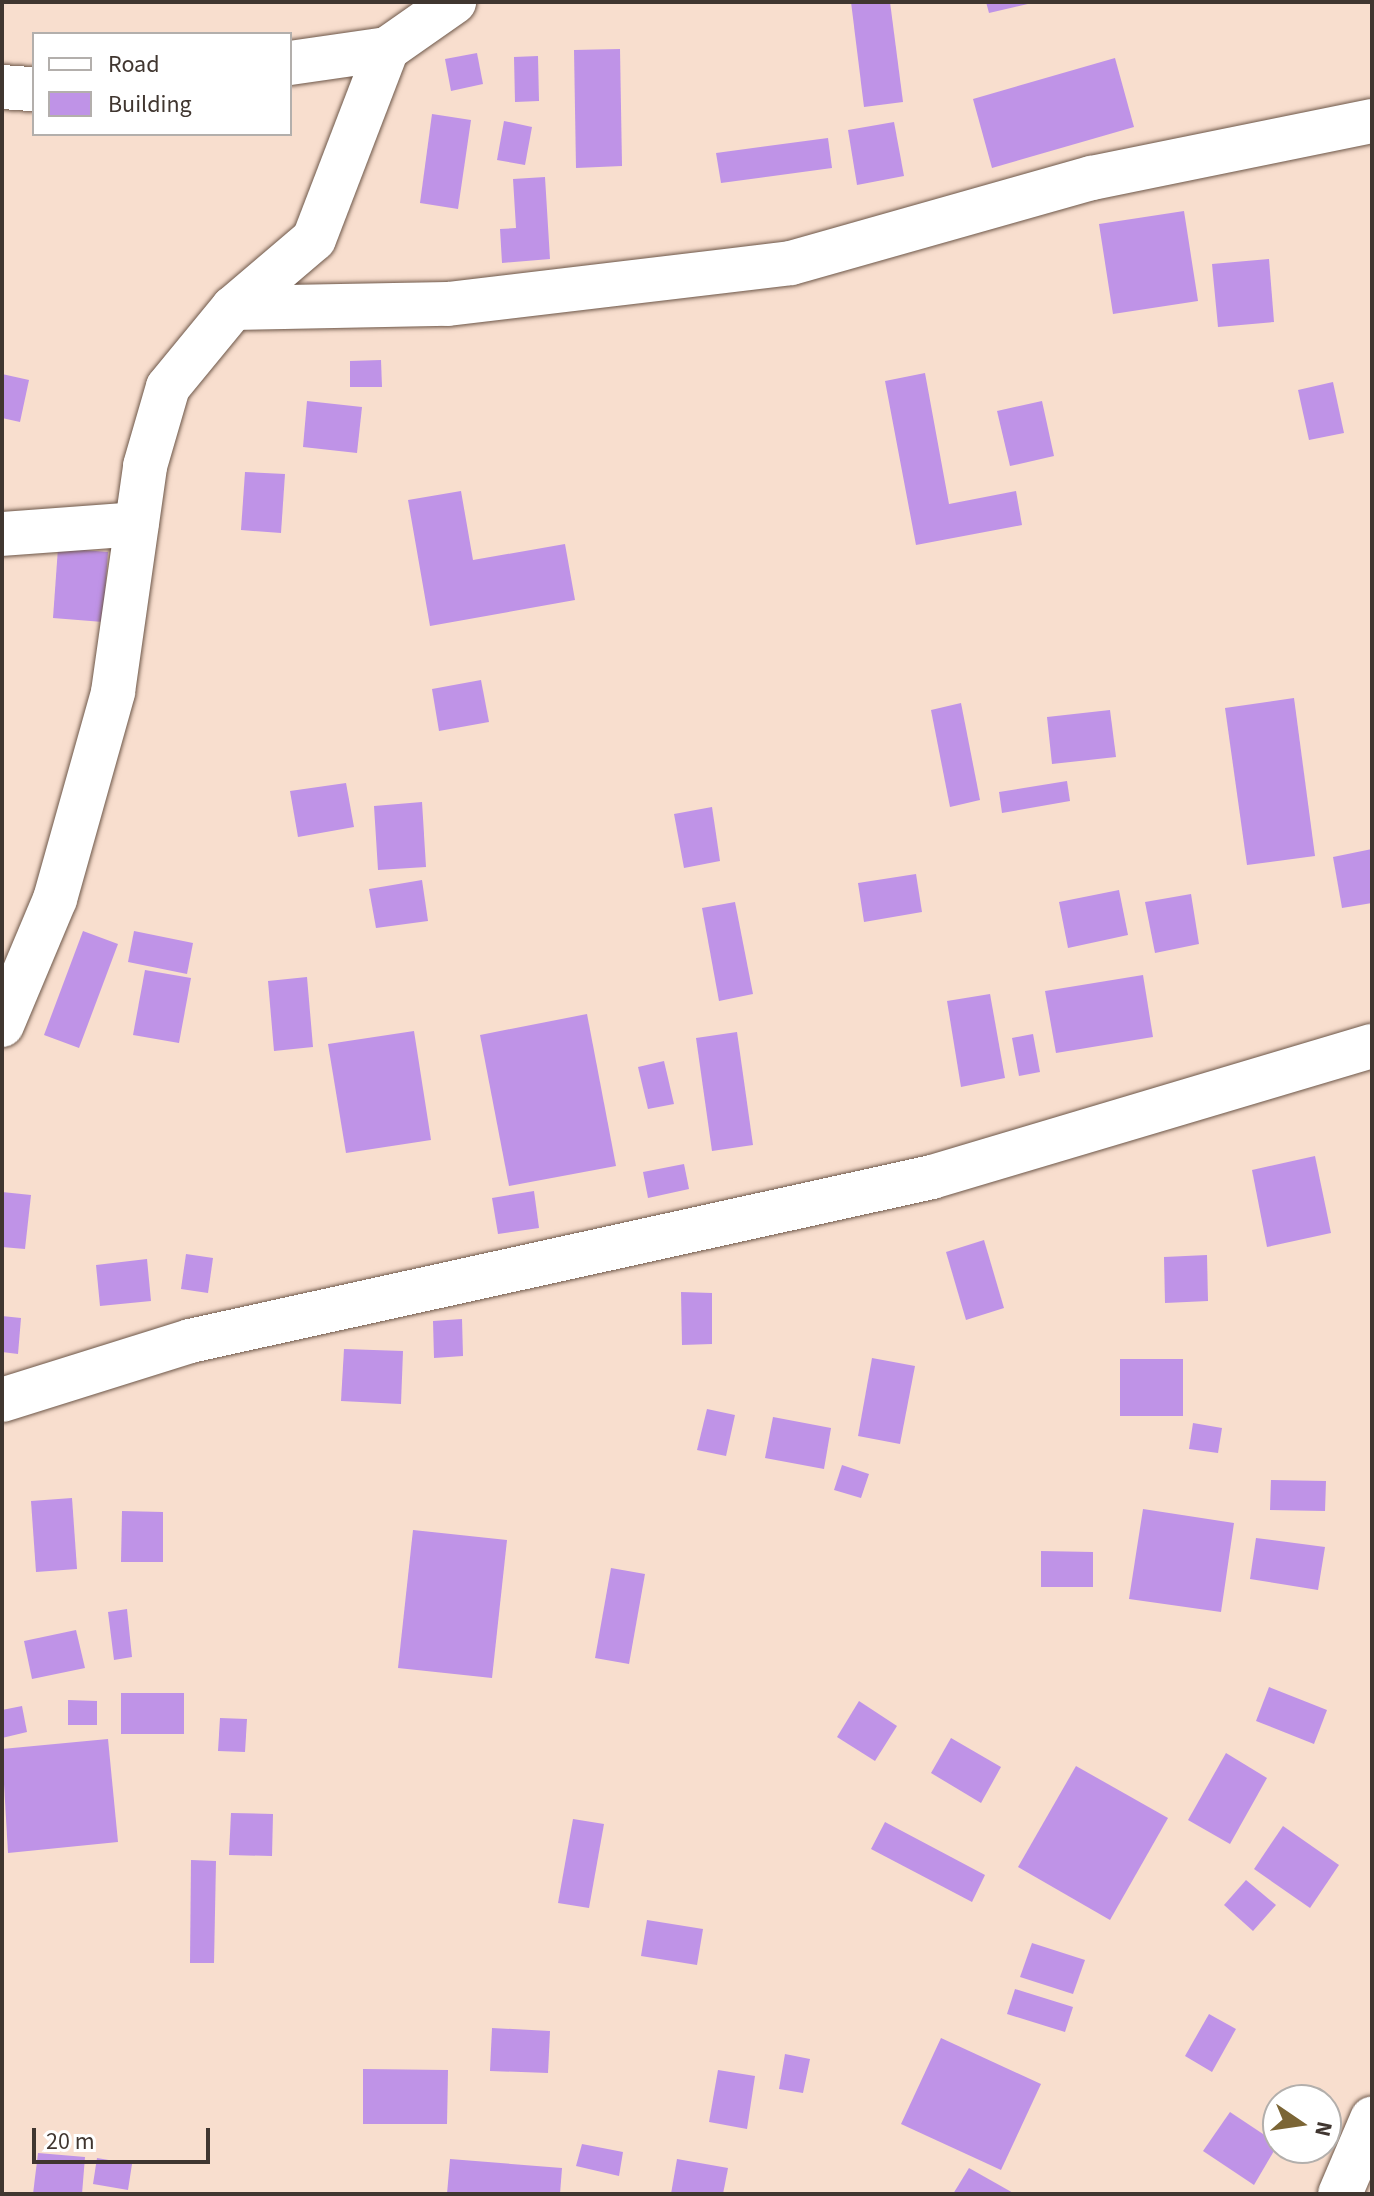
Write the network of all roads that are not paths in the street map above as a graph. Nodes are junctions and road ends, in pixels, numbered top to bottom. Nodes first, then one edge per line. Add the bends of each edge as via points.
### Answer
1 (454, 2) edge
2 (387, 49) junction
3 (292, 63) edge
4 (2, 87) edge
5 (32, 89) edge
6 (1372, 121) edge
7 (233, 308) junction
8 (137, 524) junction
9 (2, 534) edge
10 (2, 1025) edge
11 (1372, 1046) edge
12 (2, 1400) edge
13 (1372, 2119) edge
14 (1340, 2194) edge

1 - 2 street
2 - 3 street
2 - 7 street via 314,239
4 - 5 street
6 - 7 street via 1092,178 791,263 448,304
7 - 8 street via 168,387
8 - 9 street
8 - 10 street via 113,692 55,899
11 - 12 street via 932,1177 190,1341
13 - 14 street

